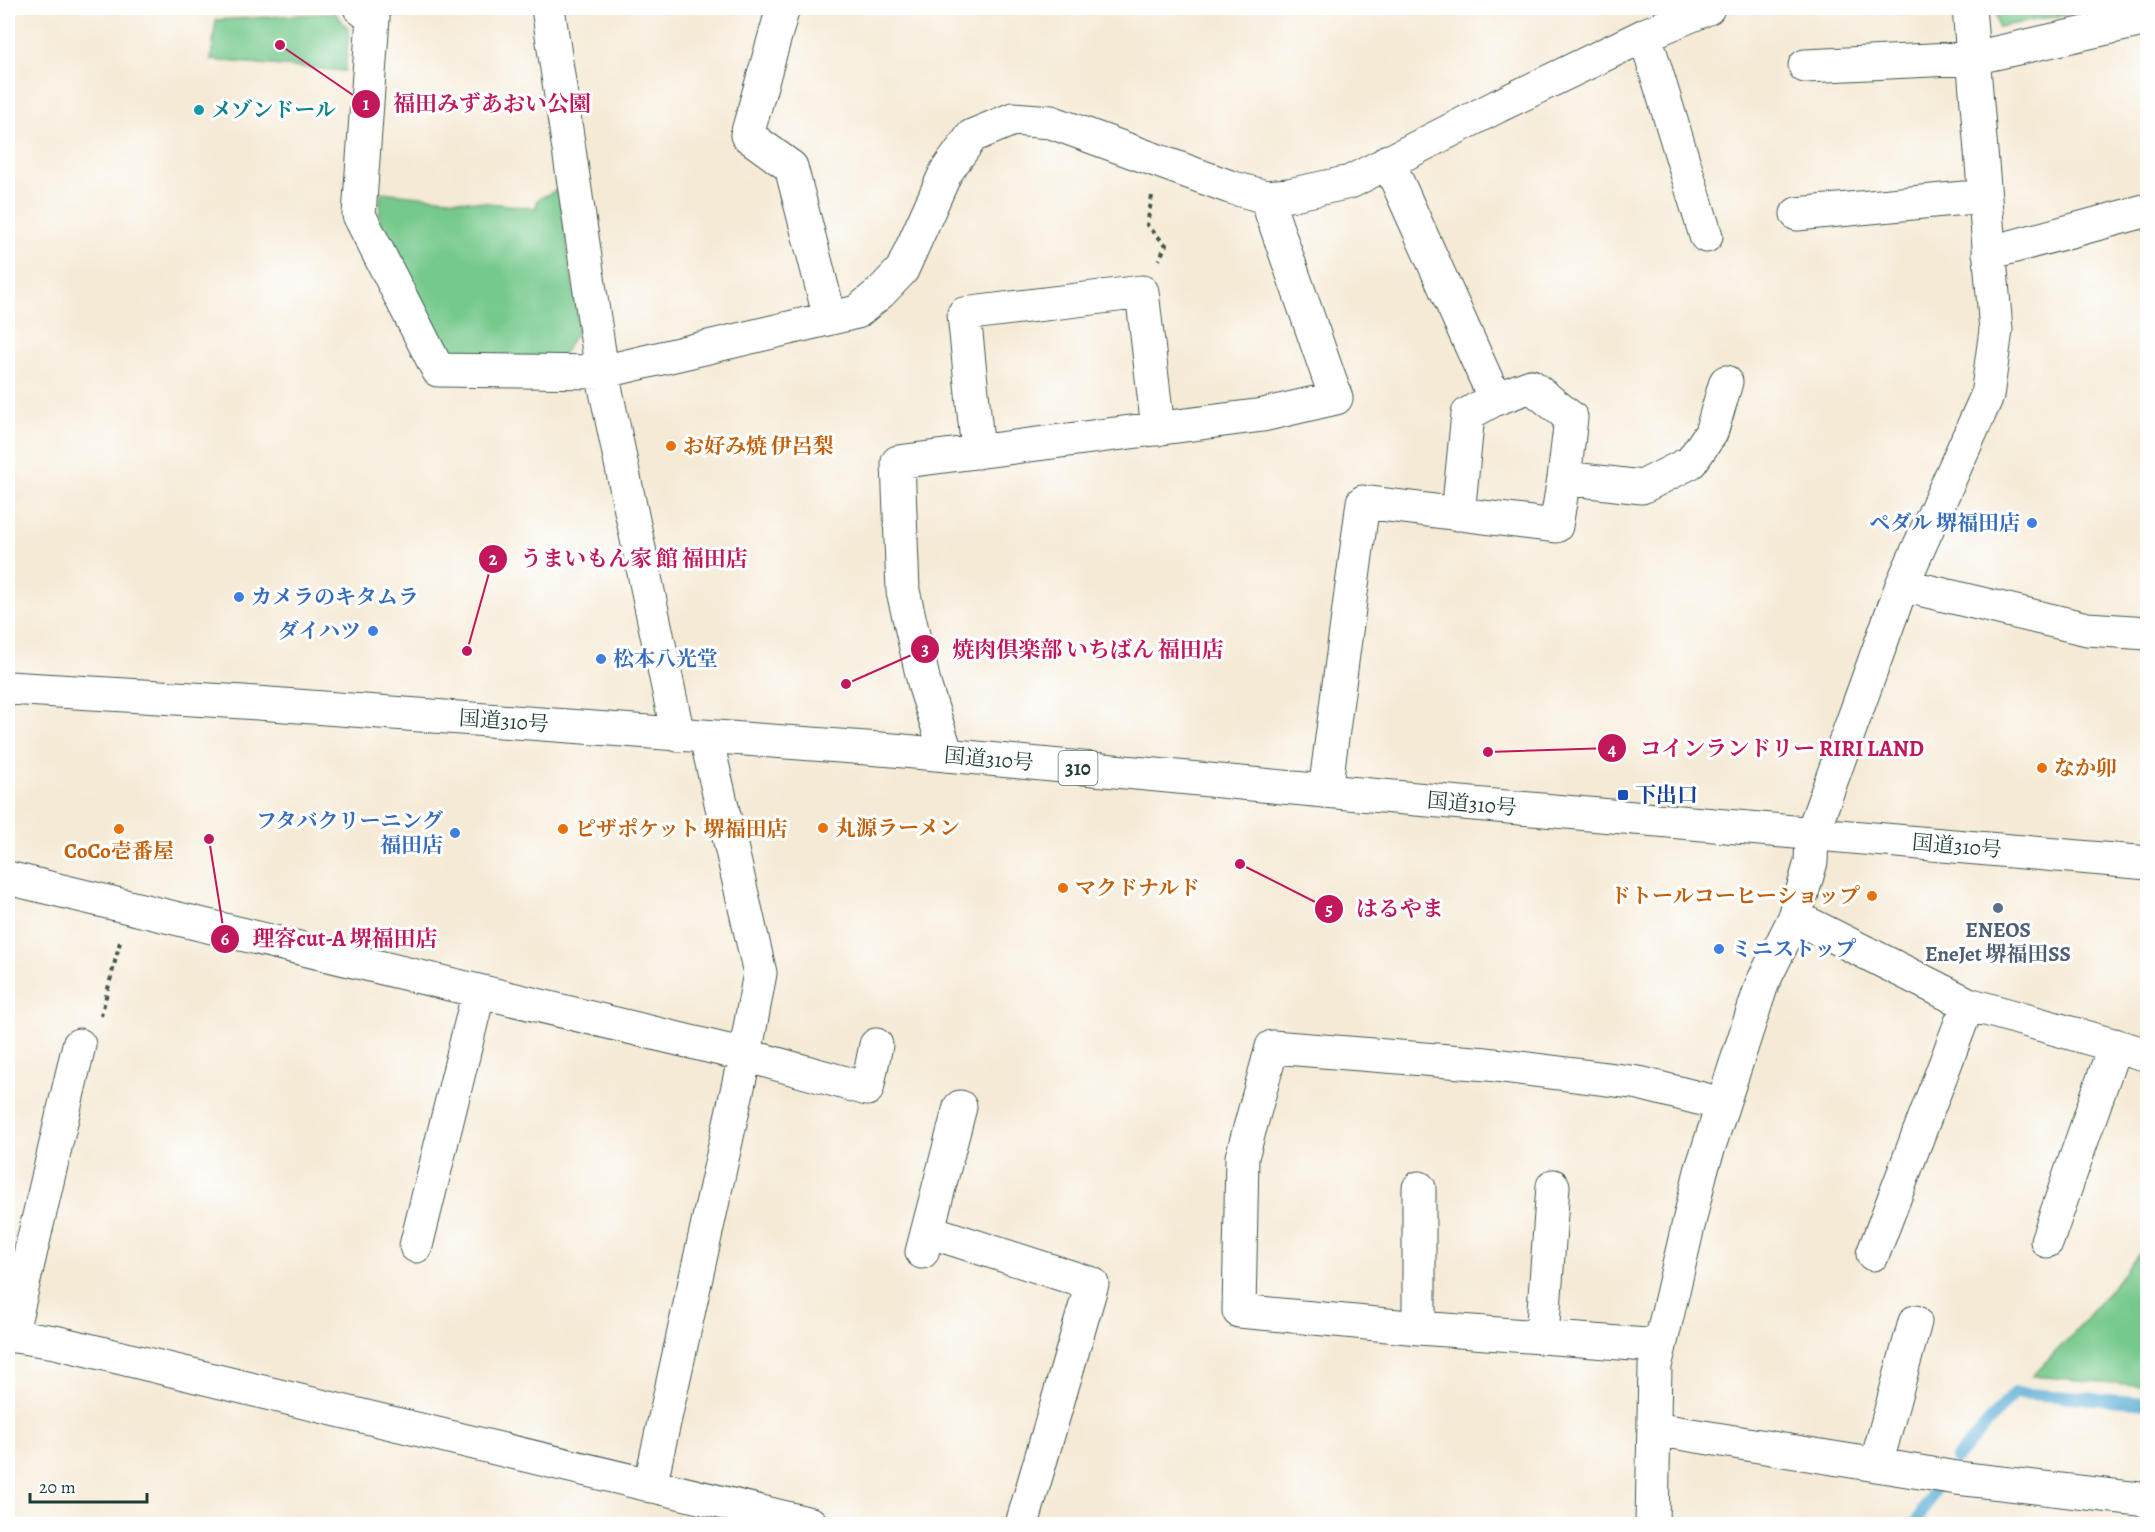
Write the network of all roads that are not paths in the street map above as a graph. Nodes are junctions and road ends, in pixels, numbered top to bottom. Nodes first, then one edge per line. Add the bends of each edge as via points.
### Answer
1 (360, 8) edge
2 (548, 8) edge
3 (783, 8) edge
4 (1708, 8) edge
5 (1969, 8) edge
6 (2148, 19) edge
7 (1645, 35) junction
8 (1973, 58) junction
9 (1805, 66) dead end
10 (1389, 161) junction
11 (1985, 196) junction
12 (1266, 197) junction
13 (2148, 210) edge
14 (1797, 214) dead end
15 (1706, 236) dead end
16 (1989, 253) junction
17 (830, 318) junction
18 (602, 372) junction
19 (1726, 382) dead end
20 (1495, 399) junction
21 (1158, 429) junction
22 (978, 452) junction
23 (1564, 478) junction
24 (1458, 514) junction
25 (1902, 585) junction
26 (2148, 633) edge
27 (8, 688) edge
28 (692, 736) junction
29 (947, 755) junction
30 (1325, 791) junction
31 (1812, 834) junction
32 (2148, 863) edge
33 (8, 878) edge
34 (1795, 917) junction
35 (479, 991) junction
36 (1968, 1004) junction
37 (79, 1045) road end
38 (876, 1045) dead end
39 (2115, 1045) junction
40 (745, 1055) junction
41 (2148, 1055) edge
42 (1722, 1104) junction
43 (960, 1107) dead end
44 (1553, 1186) dead end
45 (1419, 1188) dead end
46 (2047, 1241) dead end
47 (416, 1246) dead end
48 (1873, 1254) dead end
49 (1915, 1322) dead end
50 (1419, 1328) junction
51 (10, 1335) edge
52 (1542, 1337) junction
53 (1660, 1346) junction
54 (1654, 1429) junction
55 (1876, 1465) junction
56 (650, 1486) junction
57 (2148, 1500) edge
58 (811, 1524) edge
59 (1022, 1524) edge
60 (1652, 1524) edge

1 - 18 main road via 373,18 359,215 438,370
2 - 18 main road
3 - 17 main road via 747,135 791,167
4 - 7 main road
5 - 8 main road
6 - 8 main road
7 - 10 main road
7 - 15 main road
8 - 9 main road
8 - 11 main road
10 - 12 main road via 1350,182
10 - 20 main road
11 - 14 main road
11 - 16 main road
12 - 17 main road via 1051,122 1013,119 972,136 946,172 902,270 857,312
12 - 21 main road via 1336,398 1263,415
13 - 16 main road
16 - 25 main road via 1996,330 1987,396
17 - 18 main road
18 - 28 main road
19 - 23 main road via 1711,433 1691,462 1642,487
20 - 23 main road via 1531,386 1571,418
20 - 24 main road via 1468,414
21 - 22 main road
21 - 22 main road via 1142,292 964,314
22 - 29 main road via 898,462 903,591 925,687
23 - 24 main road via 1556,526
24 - 30 main road via 1363,502
25 - 26 main road via 2087,629
25 - 31 main road
27 - 28 main road, 国道310号 / 310
28 - 29 main road, 国道310号 / 310
28 - 40 main road via 760,973
29 - 30 main road, 国道310号 / 310
30 - 31 main road, 国道310号 / 310
31 - 32 main road, 国道310号 / 310
31 - 34 main road via 1811,862
33 - 35 main road
34 - 36 main road
34 - 42 main road via 1762,984
35 - 40 main road
35 - 47 main road
36 - 39 main road
36 - 48 main road
37 - 51 main road
38 - 40 main road via 867,1089
39 - 41 main road
39 - 46 main road
40 - 56 main road
42 - 50 main road via 1628,1082 1487,1064 1272,1047 1242,1157 1239,1311
42 - 53 main road via 1701,1171
43 - 59 main road via 925,1241 1092,1284
44 - 52 main road
45 - 50 main road
49 - 55 main road
50 - 52 main road
51 - 56 main road via 55,1342
52 - 53 main road
53 - 54 main road via 1655,1366
54 - 55 main road
54 - 60 main road
55 - 57 main road
56 - 58 main road

